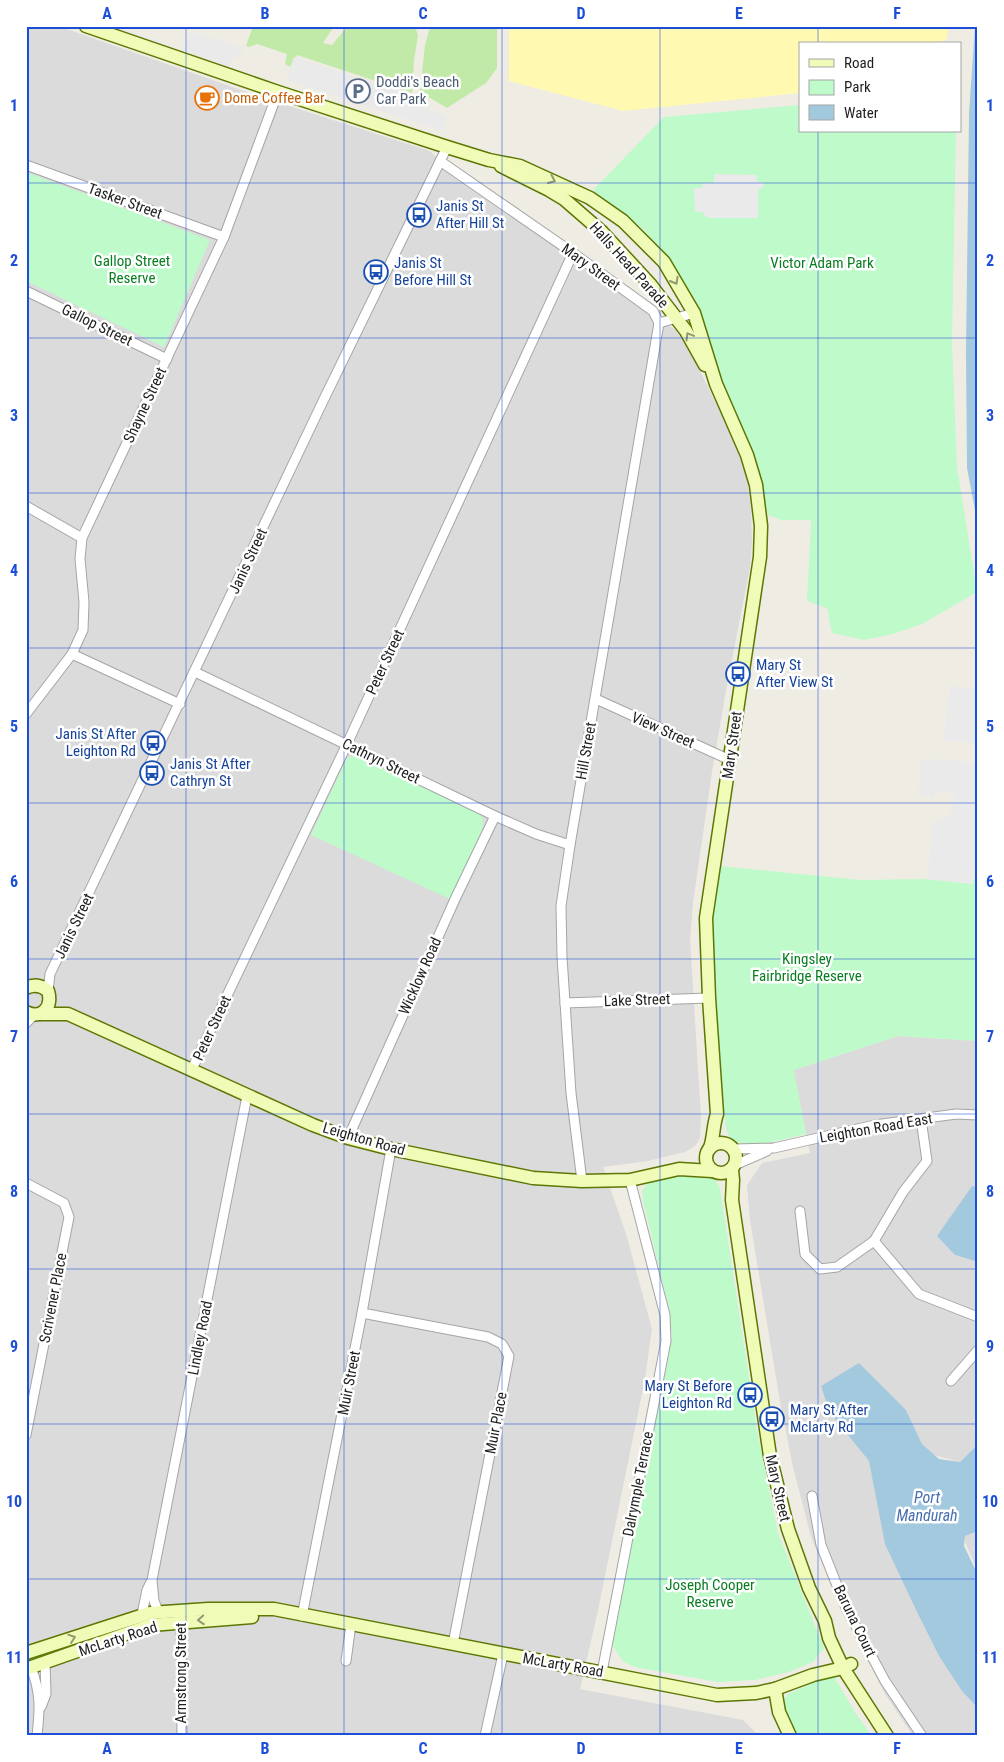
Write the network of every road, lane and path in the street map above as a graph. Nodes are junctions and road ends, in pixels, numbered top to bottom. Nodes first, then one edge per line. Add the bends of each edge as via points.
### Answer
1 (86, 26) edge
2 (278, 92) junction
3 (447, 148) junction
4 (489, 160) junction
5 (440, 161) junction
6 (26, 165) edge
7 (224, 237) junction
8 (573, 253) junction
9 (26, 291) edge
10 (694, 314) junction
11 (677, 319) junction
12 (659, 324) junction
13 (167, 359) junction
14 (716, 384) junction
15 (26, 506) edge
16 (82, 538) junction
17 (72, 654) junction
18 (195, 672) junction
19 (596, 699) junction
20 (180, 704) junction
21 (26, 714) edge
22 (347, 744) junction
23 (730, 760) junction
24 (495, 816) junction
25 (570, 845) junction
26 (40, 991) edge
27 (709, 998) junction
28 (565, 1003) junction
29 (68, 1014) junction
30 (32, 1016) edge
31 (192, 1069) junction
32 (247, 1096) junction
33 (717, 1114) junction
34 (978, 1115) edge
35 (921, 1119) junction
36 (348, 1138) junction
37 (732, 1148) junction
38 (774, 1148) junction
39 (391, 1149) junction
40 (709, 1151) junction
41 (733, 1167) junction
42 (679, 1169) junction
43 (715, 1172) junction
44 (630, 1180) junction
45 (582, 1181) junction
46 (26, 1184) edge
47 (732, 1200) junction
48 (800, 1211) dead end
49 (874, 1242) junction
50 (362, 1313) junction
51 (978, 1317) edge
52 (978, 1350) edge
53 (951, 1381) dead end
54 (26, 1435) edge
55 (812, 1496) dead end
56 (152, 1580) junction
57 (150, 1616) junction
58 (181, 1616) junction
59 (302, 1616) junction
60 (351, 1624) junction
61 (453, 1644) junction
62 (30, 1652) edge
63 (840, 1652) junction
64 (503, 1654) junction
65 (346, 1661) dead end
66 (35, 1666) edge
67 (847, 1666) junction
68 (602, 1672) junction
69 (813, 1675) junction
70 (775, 1689) junction
71 (40, 1707) junction
72 (37, 1736) edge
73 (182, 1736) edge
74 (485, 1736) edge
75 (790, 1736) edge
76 (887, 1736) edge
77 (922, 1736) edge

1 - 2 street, Halls Head Parade
2 - 3 street, Halls Head Parade
2 - 7 street, Shayne Street
3 - 4 street, Halls Head Parade
3 - 5 street, Janis Street
4 -> 10 street, Halls Head Parade via 520,166 555,180 590,198 623,221 664,262
4 - 11 street, Halls Head Parade via 564,199 602,232
5 - 8 street, Mary Street
5 - 18 street, Janis Street
6 - 7 street, Tasker Street
7 - 13 street, Shayne Street
8 - 12 street, Mary Street via 652,311
8 - 22 street, Peter Street
9 - 13 street, Gallop Street
10 - 11 street, Halls Head Parade
10 - 14 street, Mary Street
11 - 12 street
14 -> 11 street, Mary Street
12 - 19 street, Hill Street
13 - 16 street, Shayne Street
14 - 23 street, Mary Street via 751,466 761,526 760,558
15 - 16 street
16 - 17 street, Shayne Street via 83,630
17 - 20 street
17 - 21 street, Shayne Street
18 - 20 street, Janis Street
18 - 22 street, Cathryn Street
19 - 23 street, View Street
19 - 25 street, Hill Street
20 - 26 street, Janis Street
22 - 24 street, Cathryn Street
22 - 31 street, Peter Street
23 - 27 street, Mary Street via 706,918
24 - 25 street, Cathryn Street
24 - 36 street, Wicklow Road
25 - 28 street, Hill Street via 561,906
26 - 29 street, Leighton Road
26 - 30 street, Leighton Road via 48,1007
27 - 28 street, Lake Street
27 - 33 street, Mary Street
28 - 45 street, Hill Street via 570,1093
29 - 30 street, Leighton Road
29 - 31 street, Leighton Road
31 - 32 street, Leighton Road
32 - 36 street, Leighton Road
32 - 56 street, Lindley Road
33 - 37 street, Mary Street
33 - 40 street, Mary Street
34 - 35 street, Leighton Road East via 956,1114
35 - 38 street, Leighton Road East via 875,1125
35 - 49 street via 927,1161 903,1192
36 - 39 street, Leighton Road
37 - 38 street, Leighton Road East
37 - 40 street via 718,1144
37 - 41 street, Mary Street via 736,1157
38 - 41 street, Leighton Road East
39 - 45 street, Leighton Road via 533,1178
39 - 50 street, Muir Street
40 - 42 street, Leighton Road
40 - 43 street, Mary Street via 707,1162
41 - 43 street via 726,1173
41 - 47 street, Mary Street
42 - 43 street, Leighton Road
42 - 44 street, Leighton Road
43 - 47 street, Mary Street via 724,1181
44 - 45 street, Leighton Road
44 - 68 street, Dalrymple Terrace via 665,1315 666,1341
46 - 54 street, Scrivener Place via 64,1203 69,1217
47 - 63 street, Mary Street via 770,1456 788,1529 809,1588 825,1621 836,1634
48 - 49 street via 805,1254 820,1269 837,1267
49 - 51 street via 919,1294
50 - 59 street, Muir Street
50 - 61 street, Muir Place via 488,1337 502,1344 509,1356
52 - 53 street
55 - 77 street, Baruna Court via 821,1545 846,1608 885,1682
56 - 57 street, Lindley Road via 154,1601
56 - 57 street, Lindley Road via 147,1590
57 - 58 street, McLarty Road
62 -> 57 street, McLarty Road
57 - 66 street, McLarty Road
58 - 59 street, McLarty Road via 274,1610
58 - 73 street, Armstrong Street
59 - 60 street, McLarty Road
60 - 61 street, McLarty Road
60 - 65 street
61 - 64 street, McLarty Road
62 - 66 street
63 - 67 street, Mary Street
63 - 69 street, McLarty Road
64 - 68 street, McLarty Road
64 - 74 street
66 - 71 street
66 - 71 street via 46,1694
67 - 69 street, McLarty Road
67 - 76 street, Mary Street
68 - 70 street, McLarty Road via 717,1695
69 - 70 street, McLarty Road
70 - 75 street via 778,1712
71 - 72 street

